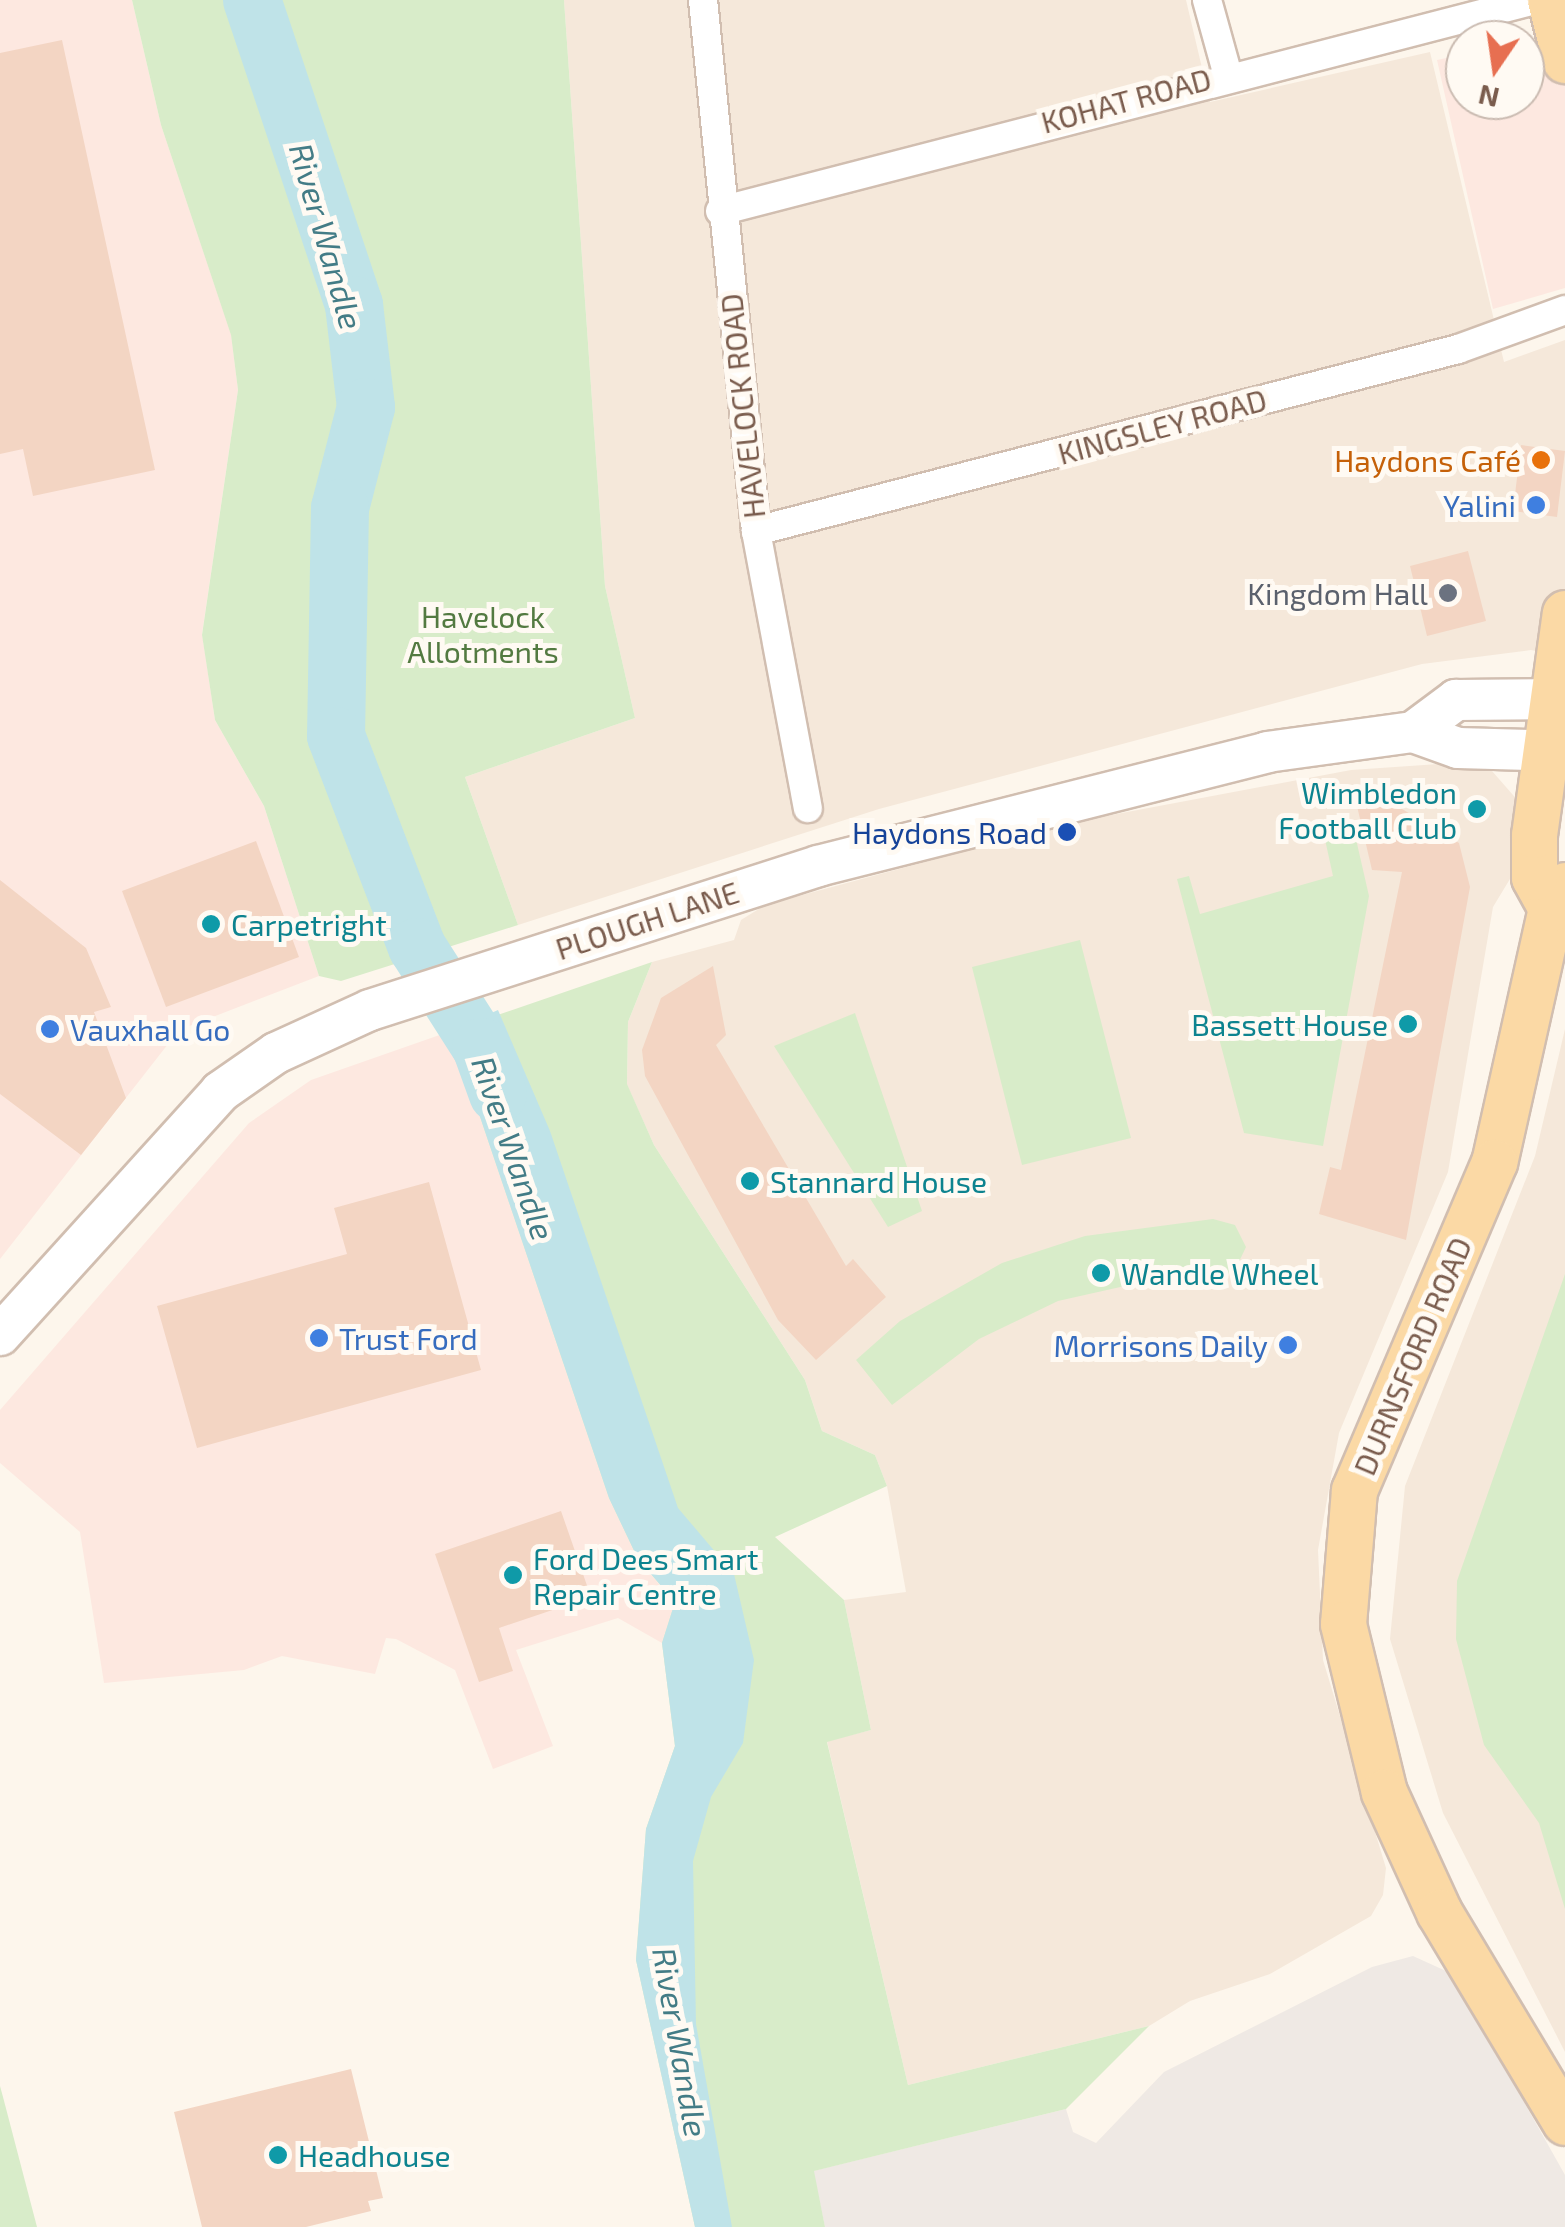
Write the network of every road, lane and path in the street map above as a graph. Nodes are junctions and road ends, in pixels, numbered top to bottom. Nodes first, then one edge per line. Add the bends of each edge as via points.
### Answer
1 (703, 0) edge
2 (1207, 0) edge
3 (1535, 0) edge
4 (1550, 0) edge
5 (1565, 60) edge
6 (1227, 72) junction
7 (720, 210) junction
8 (1565, 310) edge
9 (756, 531) junction
10 (1565, 613) edge
11 (1558, 698) edge
12 (1413, 732) junction
13 (1554, 749) edge
14 (808, 808) dead end
15 (1558, 896) edge
16 (1, 1332) edge
17 (1565, 2122) edge

1 - 7 street, HAVELOCK ROAD
2 - 6 street
3 - 6 street, KOHAT ROAD
4 - 5 main road
6 - 7 street, KOHAT ROAD
7 - 9 street, HAVELOCK ROAD
8 - 9 street, KINGSLEY ROAD via 1458,349
9 - 14 street, HAVELOCK ROAD
10 - 11 main road
11 - 12 main road, PLOUGH LANE via 1456,700
11 - 13 main road, DURNSFORD ROAD
12 - 13 main road, PLOUGH LANE via 1458,748
12 - 16 main road, PLOUGH LANE via 1267,752 1048,801 390,1004 276,1053 220,1092
13 - 15 main road, DURNSFORD ROAD via 1534,876
15 - 17 main road, DURNSFORD ROAD via 1494,1162 1354,1490 1342,1624 1384,1792 1439,1912

